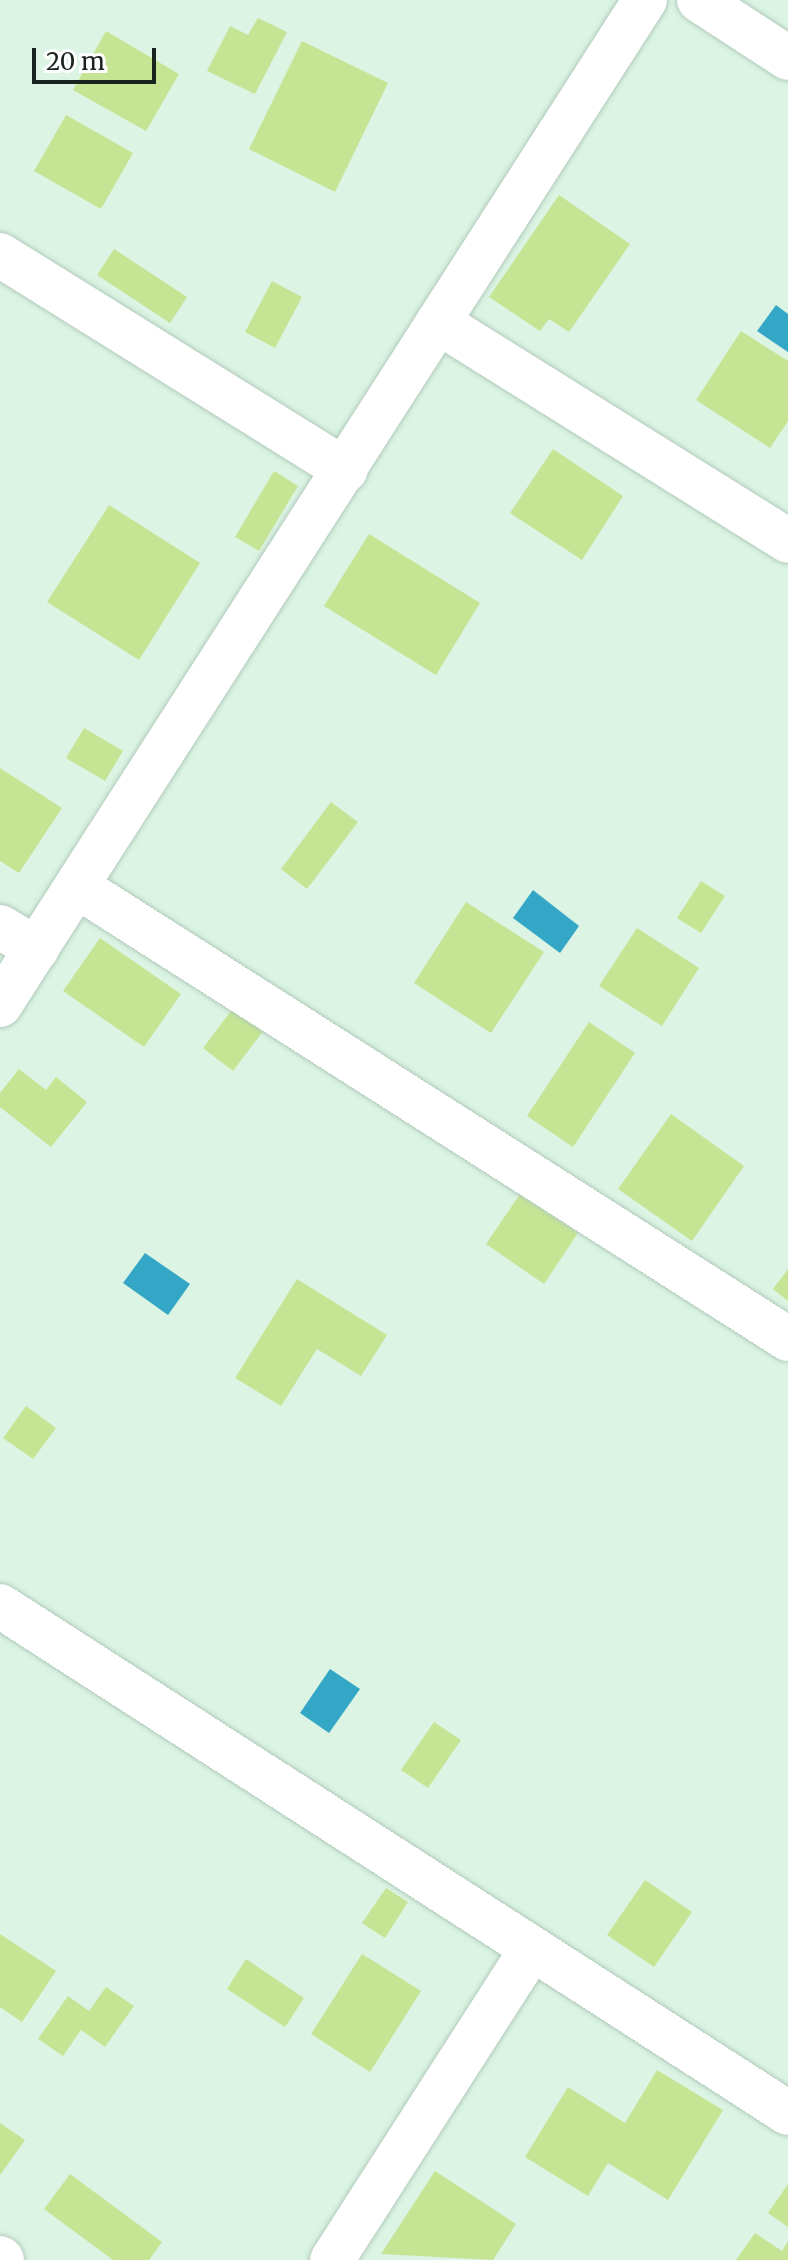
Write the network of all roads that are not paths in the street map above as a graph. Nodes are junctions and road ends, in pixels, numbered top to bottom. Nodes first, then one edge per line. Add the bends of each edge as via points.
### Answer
1 (645, 0) edge
2 (699, 0) edge
3 (788, 58) edge
4 (0, 255) edge
5 (438, 322) junction
6 (345, 470) junction
7 (788, 541) edge
8 (78, 887) junction
9 (0, 927) edge
10 (37, 949) junction
11 (0, 1005) edge
12 (788, 1339) edge
13 (0, 1606) edge
14 (532, 1949) junction
15 (788, 2113) edge
16 (332, 2260) edge

1 - 5 street
2 - 3 street
4 - 6 street
5 - 6 street
5 - 7 street
6 - 8 street
8 - 10 street
8 - 12 street
9 - 10 street
10 - 11 street
13 - 14 street
14 - 15 street
14 - 16 street

